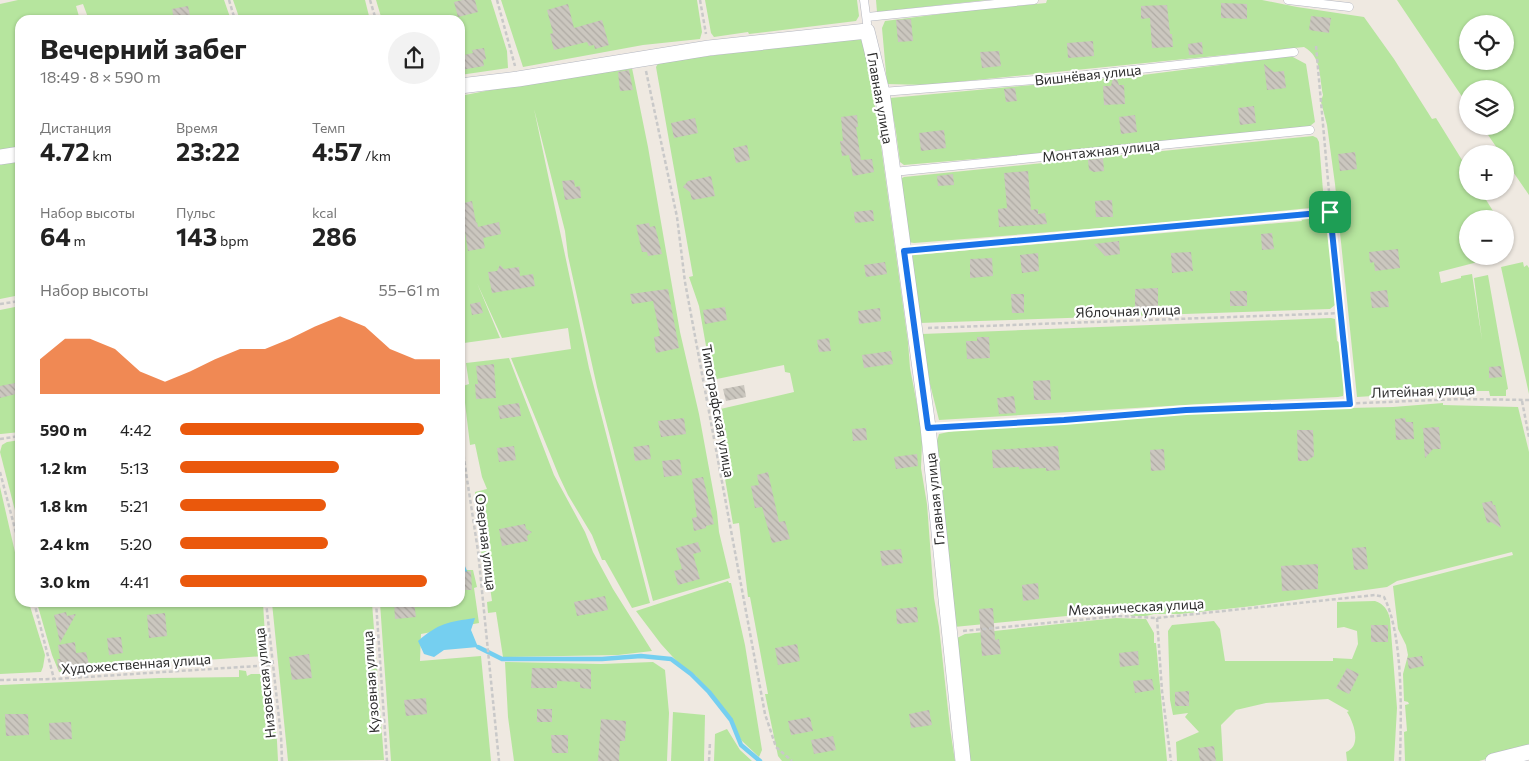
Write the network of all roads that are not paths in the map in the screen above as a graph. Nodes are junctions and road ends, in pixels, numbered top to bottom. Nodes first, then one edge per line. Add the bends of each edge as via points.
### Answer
1 (864, 0) edge
2 (1034, 0) edge
3 (1288, 0) edge
4 (1349, 7) dead end
5 (867, 24) junction
6 (1294, 52) dead end
7 (465, 85) edge
8 (882, 92) junction
9 (1310, 130) dead end
10 (15, 155) edge
11 (0, 157) edge
12 (893, 172) junction
13 (1330, 212) road end
14 (904, 251) junction
15 (1529, 752) edge
16 (963, 761) edge
17 (1492, 761) edge

1 - 5 lane
2 - 5 lane
3 - 4 lane
5 - 7 street
5 - 8 street, Главная улица
6 - 8 lane, Вишнёвая улица via 1059,78
8 - 12 street, Главная улица
9 - 12 lane, Монтажная улица
10 - 11 street
12 - 14 street, Главная улица
13 - 14 lane
14 - 16 street, Главная улица via 928,428
15 - 17 street

